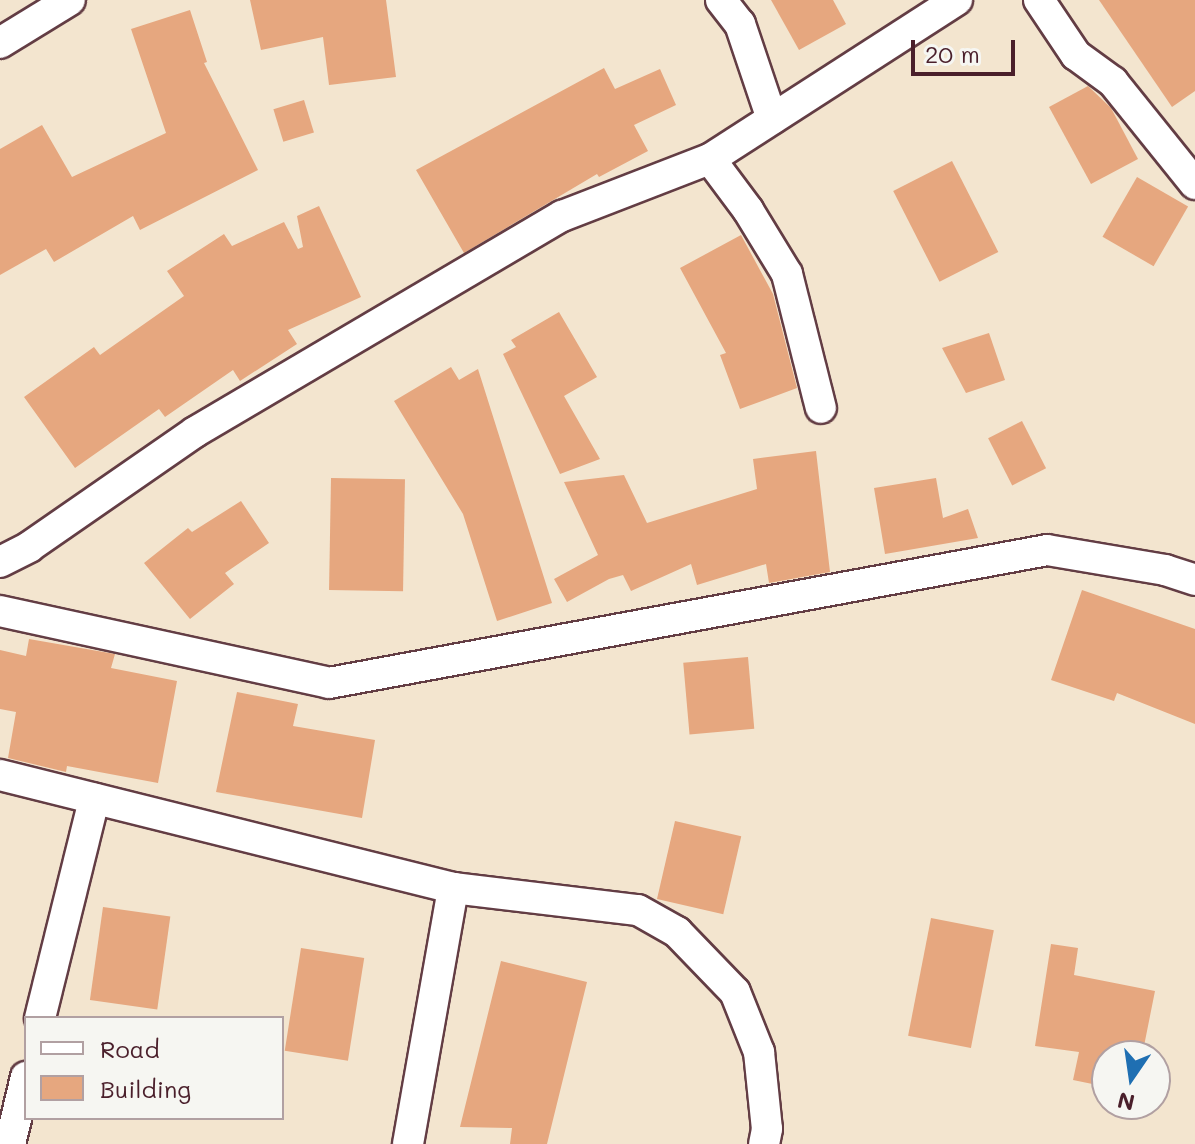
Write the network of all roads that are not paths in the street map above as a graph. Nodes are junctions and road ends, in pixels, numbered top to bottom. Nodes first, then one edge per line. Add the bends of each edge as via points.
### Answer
1 (70, 0) edge
2 (721, 0) edge
3 (957, 0) edge
4 (1039, 0) edge
5 (0, 43) edge
6 (772, 119) junction
7 (710, 159) junction
8 (1195, 184) edge
9 (821, 408) dead end
10 (0, 562) edge
11 (1195, 580) edge
12 (0, 611) edge
13 (0, 775) edge
14 (94, 799) junction
15 (453, 888) junction
16 (40, 1016) edge
17 (24, 1085) edge
18 (10, 1144) edge
19 (408, 1144) edge
20 (764, 1144) edge

1 - 5 street
2 - 6 street via 740,24
3 - 6 street
4 - 8 street via 1076,55 1113,82
6 - 7 street
7 - 9 street via 787,274
7 - 10 street via 562,216 195,432
11 - 12 street via 1047,550 329,683
13 - 14 street
14 - 15 street
14 - 16 street
15 - 19 street
15 - 20 street via 638,910 677,932 735,992 750,1028 759,1052
17 - 18 street

